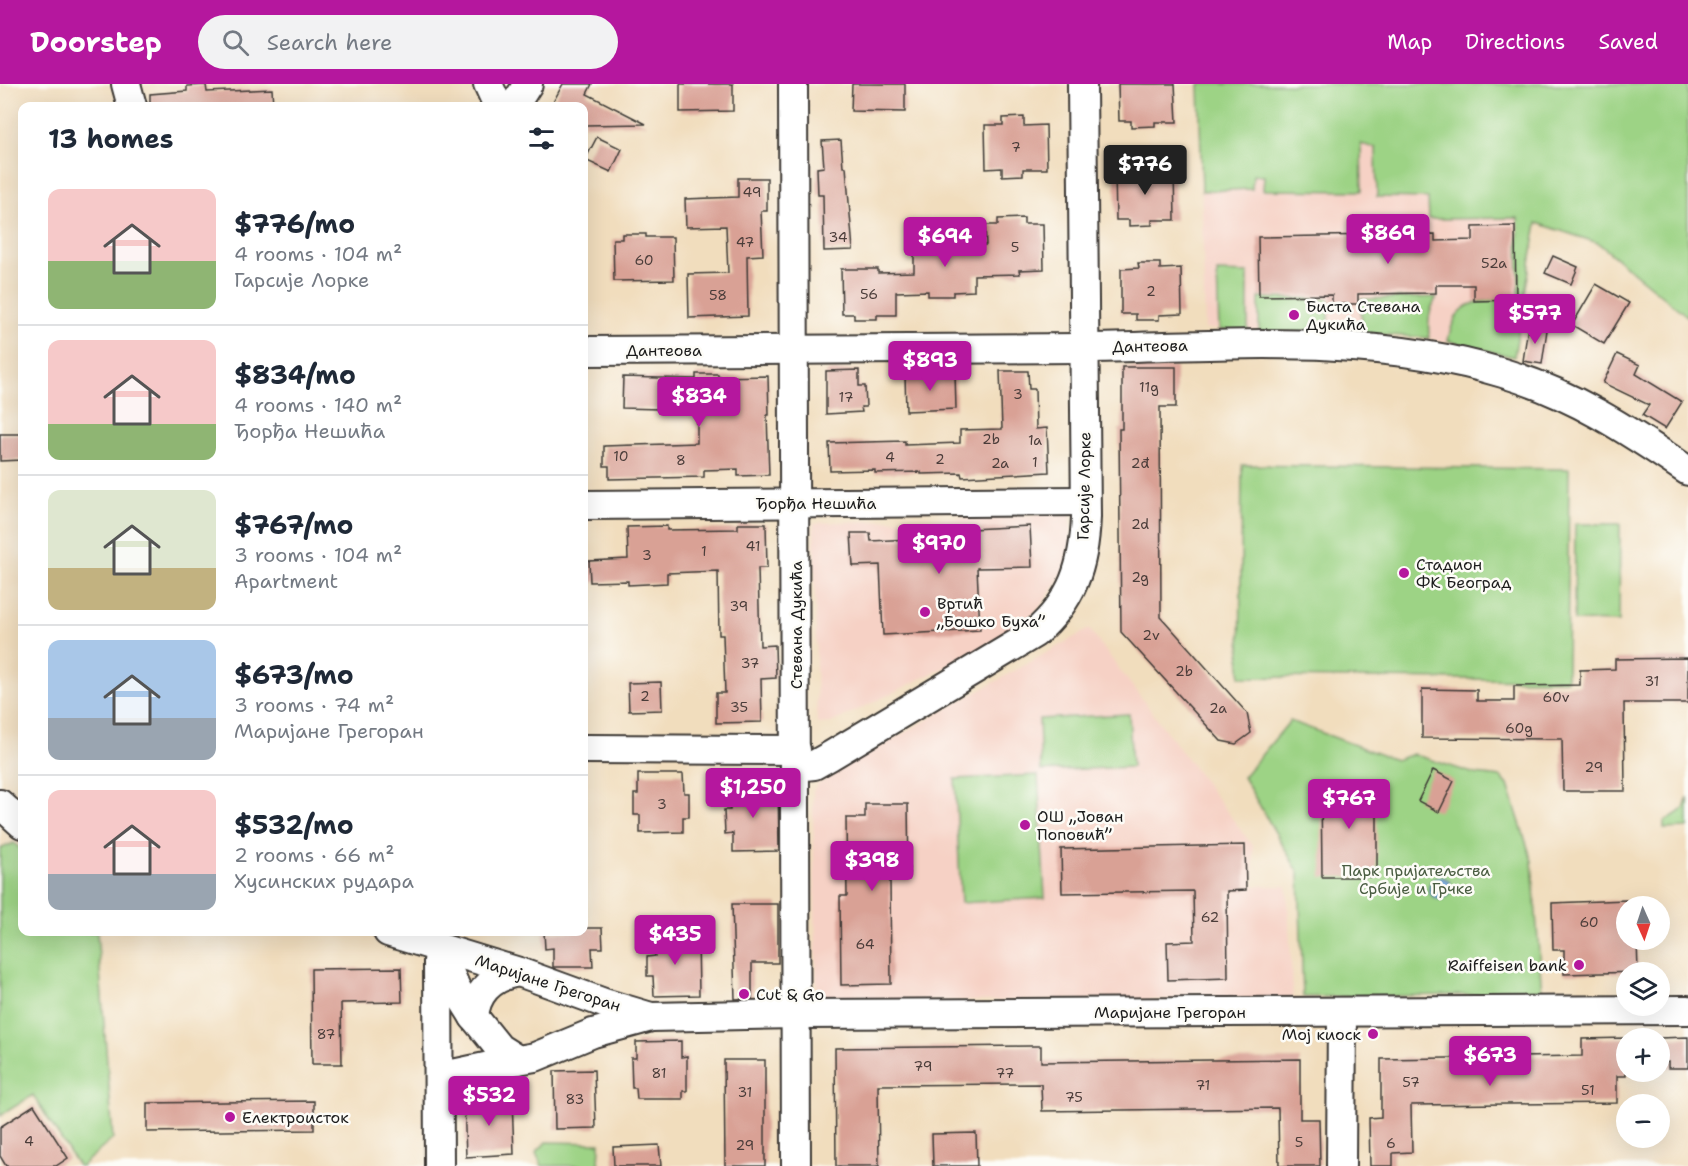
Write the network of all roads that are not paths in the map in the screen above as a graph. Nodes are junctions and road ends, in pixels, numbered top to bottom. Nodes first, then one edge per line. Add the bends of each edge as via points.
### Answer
1 (126, 84) edge
2 (488, 84) edge
3 (528, 84) edge
4 (794, 84) edge
5 (1082, 84) edge
6 (131, 102) edge
7 (496, 102) edge
8 (517, 102) edge
9 (1084, 348) junction
10 (794, 350) junction
11 (588, 351) edge
12 (1688, 471) edge
13 (1085, 501) junction
14 (795, 503) junction
15 (588, 505) edge
16 (588, 749) edge
17 (796, 759) junction
18 (0, 804) edge
19 (18, 820) edge
20 (417, 936) edge
21 (438, 939) edge
22 (519, 972) junction
23 (566, 990) junction
24 (447, 996) junction
25 (1688, 1010) edge
26 (1342, 1012) junction
27 (797, 1014) junction
28 (474, 1017) junction
29 (651, 1017) junction
30 (569, 1043) junction
31 (518, 1060) junction
32 (439, 1077) junction
33 (439, 1166) edge
34 (796, 1166) edge
35 (1341, 1166) edge

1 - 6 street
2 - 7 street
3 - 8 street
4 - 10 street, Стевана Дукића
5 - 9 street, Гарсије Лорке
9 - 10 street, Дантеова
9 - 12 street, Дантеова via 1294,345 1439,357 1502,372 1563,394 1624,428
9 - 13 street, Гарсије Лорке
10 - 11 street, Дантеова
10 - 14 street, Стевана Дукића
13 - 14 street, Ђорђа Нешића
13 - 17 street, Гарсије Лорке via 1080,567 1070,593 1053,618 1035,633 814,765
14 - 15 street, Ђорђа Нешића
14 - 17 street, Стевана Дукића
16 - 17 street, Гарсије Лорке
17 - 27 street, Стевана Дукића
18 - 19 street
20 - 21 street, Маријане Грегоран
21 - 22 street, Маријане Грегоран
21 - 24 street
22 - 23 street, Маријане Грегоран
22 - 24 street via 469,979
22 - 28 street via 499,977 488,985 479,996
23 - 29 street, Маријане Грегоран
23 - 30 street via 578,1021
24 - 28 street
24 - 32 street
25 - 26 street, Маријане Грегоран
26 - 27 street, Маријане Грегоран
26 - 35 street
27 - 29 street, Маријане Грегоран
27 - 34 street, Стевана Дукића
28 - 31 street via 499,1048
29 - 30 street, Маријане Грегоран
30 - 31 street, Маријане Грегоран
31 - 32 street, Маријане Грегоран
32 - 33 street

